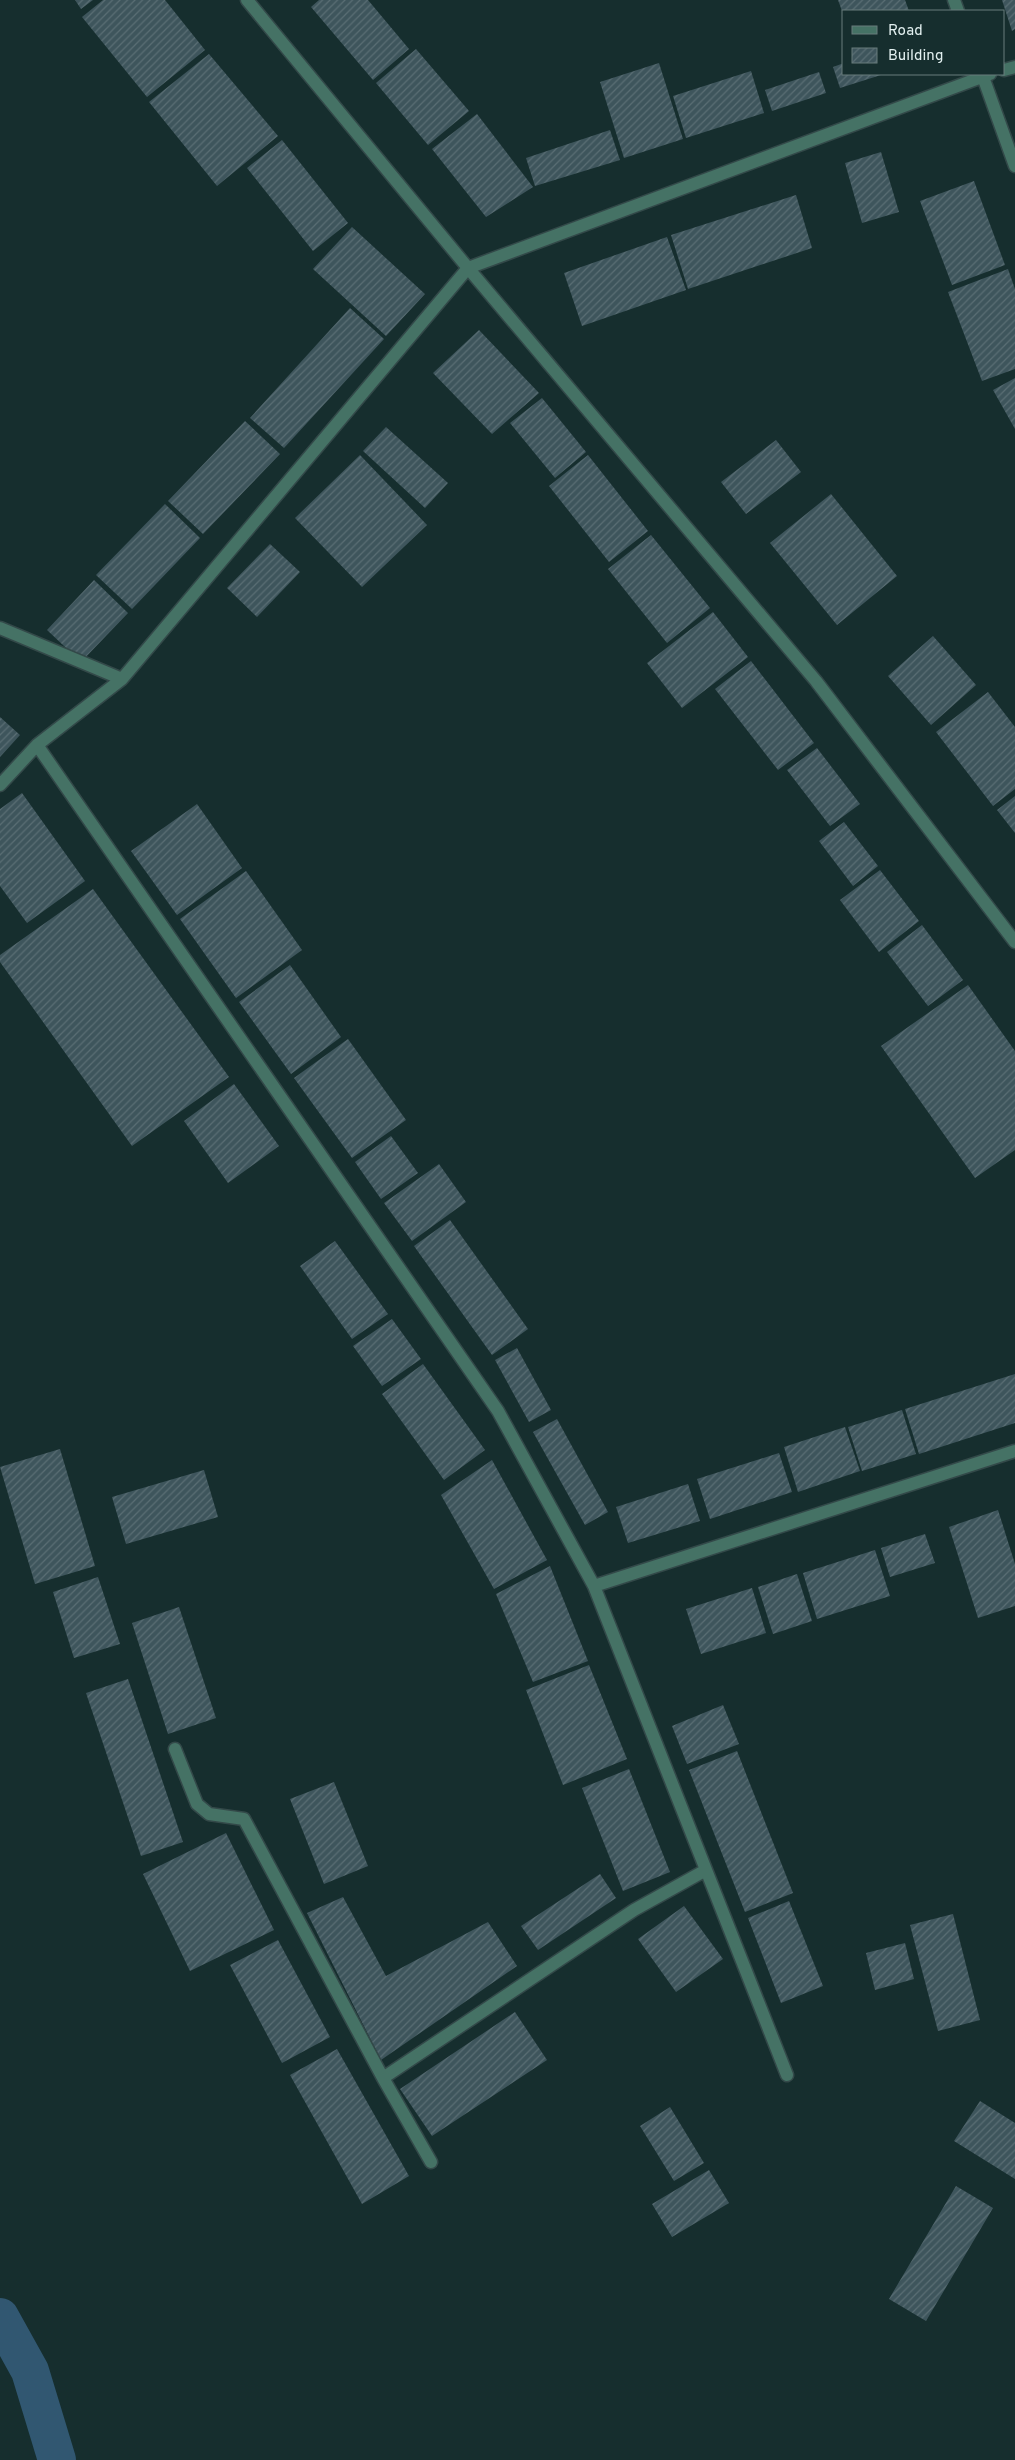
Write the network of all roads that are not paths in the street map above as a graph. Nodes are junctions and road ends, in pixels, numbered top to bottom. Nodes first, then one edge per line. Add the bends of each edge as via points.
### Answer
1 (247, 0) edge
2 (982, 75) edge
3 (985, 75) edge
4 (1015, 166) edge
5 (468, 268) junction
6 (0, 628) edge
7 (122, 679) junction
8 (37, 745) junction
9 (0, 785) edge
10 (1015, 942) edge
11 (1015, 1451) edge
12 (594, 1586) junction
13 (175, 1748) dead end
14 (706, 1870) junction
15 (787, 2074) dead end
16 (383, 2078) junction
17 (431, 2162) dead end

1 - 5 street
2 - 5 street
3 - 4 street
5 - 7 street
5 - 10 street via 816,681
6 - 7 street
7 - 8 street
8 - 9 street
8 - 12 street via 498,1411
11 - 12 street
12 - 14 street
13 - 16 street via 197,1804 209,1814 244,1819
14 - 15 street
14 - 16 street via 634,1910
16 - 17 street

